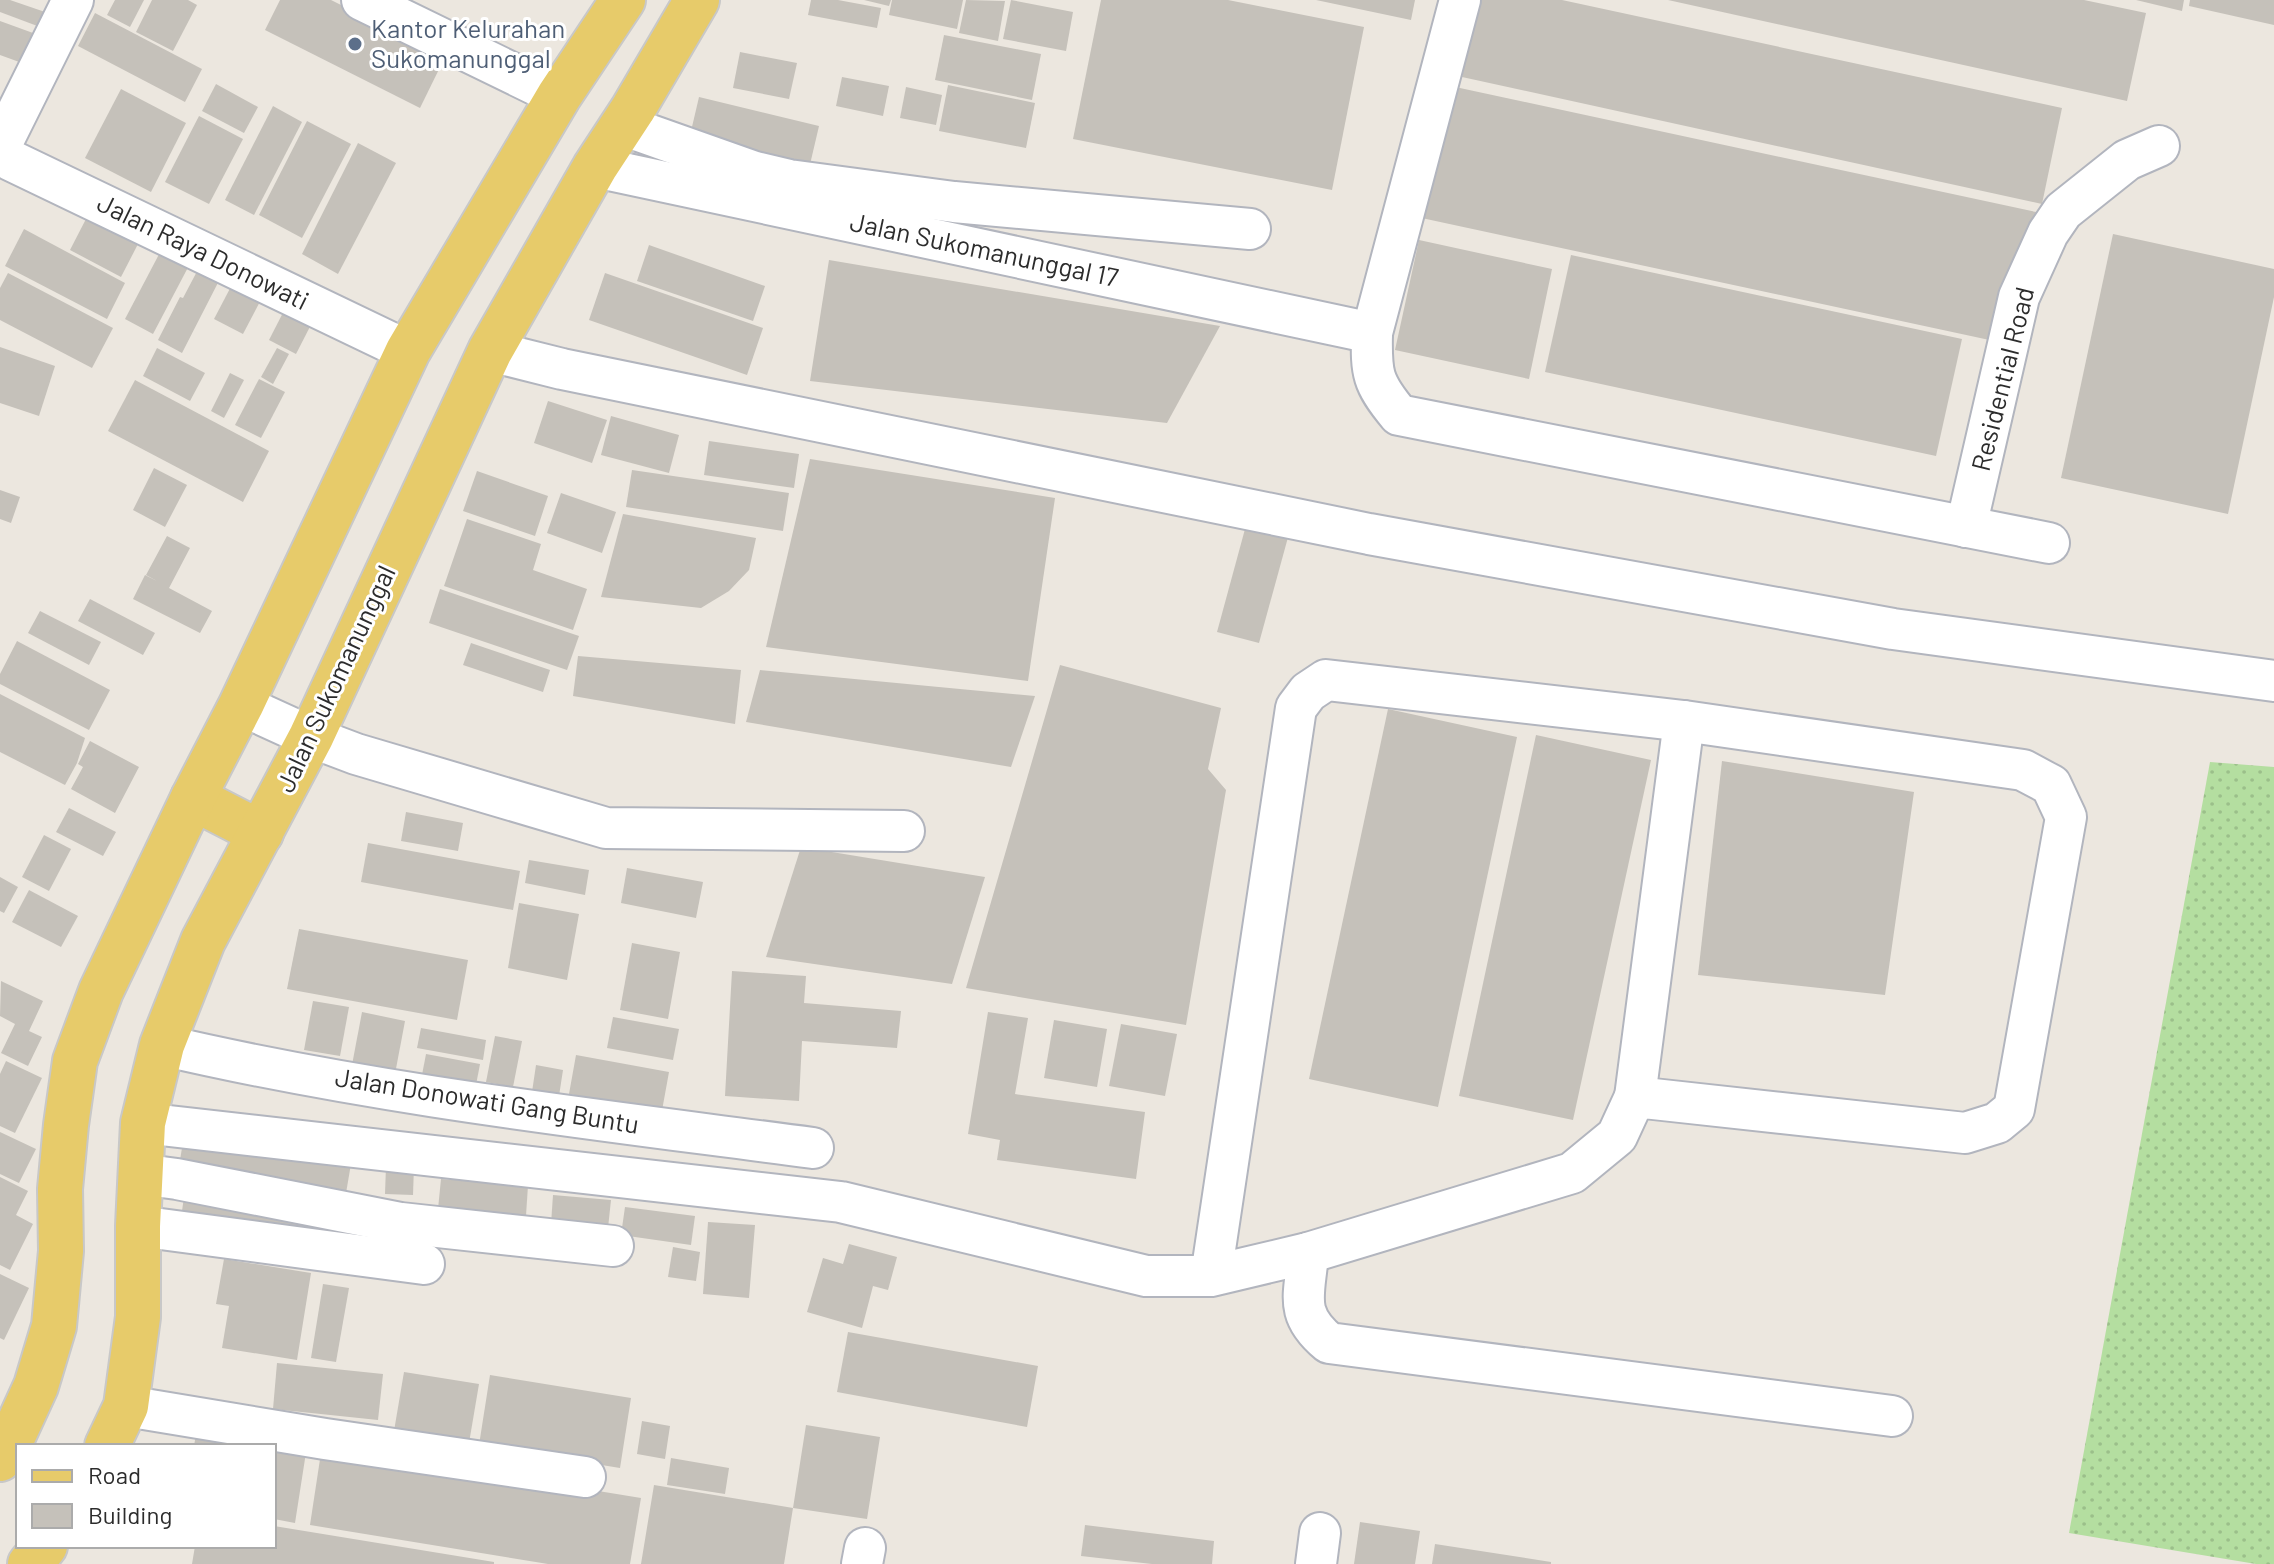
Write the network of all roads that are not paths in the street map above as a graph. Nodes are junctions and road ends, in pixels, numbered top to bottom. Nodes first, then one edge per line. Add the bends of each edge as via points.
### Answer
1 (73, 0) edge
2 (362, 0) edge
3 (623, 0) edge
4 (697, 0) edge
5 (1460, 0) edge
6 (559, 96) junction
7 (622, 125) junction
8 (2159, 146) dead end
9 (0, 148) edge
10 (595, 167) junction
11 (1250, 229) dead end
12 (1372, 333) junction
13 (408, 351) junction
14 (490, 351) junction
15 (1966, 527) junction
16 (2049, 543) dead end
17 (2274, 681) edge
18 (241, 705) junction
19 (1684, 721) junction
20 (311, 737) junction
21 (193, 798) junction
22 (904, 831) dead end
23 (261, 833) junction
24 (162, 1045) junction
25 (1635, 1097) junction
26 (143, 1123) junction
27 (813, 1148) dead end
28 (139, 1174) junction
29 (138, 1226) junction
30 (613, 1246) dead end
31 (1308, 1253) junction
32 (424, 1264) dead end
33 (1211, 1276) junction
34 (126, 1406) junction
35 (1892, 1416) dead end
36 (108, 1444) edge
37 (0, 1459) edge
38 (585, 1477) dead end
39 (43, 1548) edge
40 (30, 1564) edge

1 - 9 street
2 - 6 street
3 - 6 main road
4 - 7 main road, Jalan Sukomanunggal
5 - 12 street
6 - 13 main road
7 - 10 main road, Jalan Sukomanunggal
7 - 11 street via 789,180 954,202
8 - 15 street, Residential Road via 2127,160 2063,211 2048,233 2019,297
9 - 13 street, Jalan Raya Donowati via 10,160
10 - 12 street, Jalan Sukomanunggal 17
10 - 14 main road, Jalan Sukomanunggal
12 - 15 street via 1371,366 1379,392 1399,415
13 - 18 main road
14 - 17 street via 1369,534 1893,629
14 - 20 main road, Jalan Sukomanunggal
15 - 16 street
18 - 20 street
18 - 21 main road
19 - 25 street
19 - 25 street via 2023,770 2051,785 2066,817 2014,1109 1997,1123 1965,1133
19 - 33 street via 1326,680 1308,692 1296,708
20 - 22 street via 606,828
20 - 23 main road, Jalan Sukomanunggal
21 - 23 main road
21 - 37 main road via 101,991 75,1061 60,1189 54,1326 36,1386
23 - 24 main road, Jalan Sukomanunggal via 203,941
24 - 26 main road, Jalan Sukomanunggal
24 - 27 street, Jalan Donowati Gang Buntu via 462,1101
25 - 31 street via 1617,1136 1572,1173
26 - 28 main road, Jalan Sukomanunggal
26 - 33 street via 841,1202 1146,1276
28 - 29 main road, Jalan Sukomanunggal
28 - 30 street via 401,1223
29 - 32 street
29 - 34 main road, Jalan Sukomanunggal via 138,1317
31 - 33 street
31 - 35 street via 1303,1311 1314,1331 1329,1343
34 - 36 main road, Jalan Sukomanunggal
34 - 38 street
39 - 40 main road

